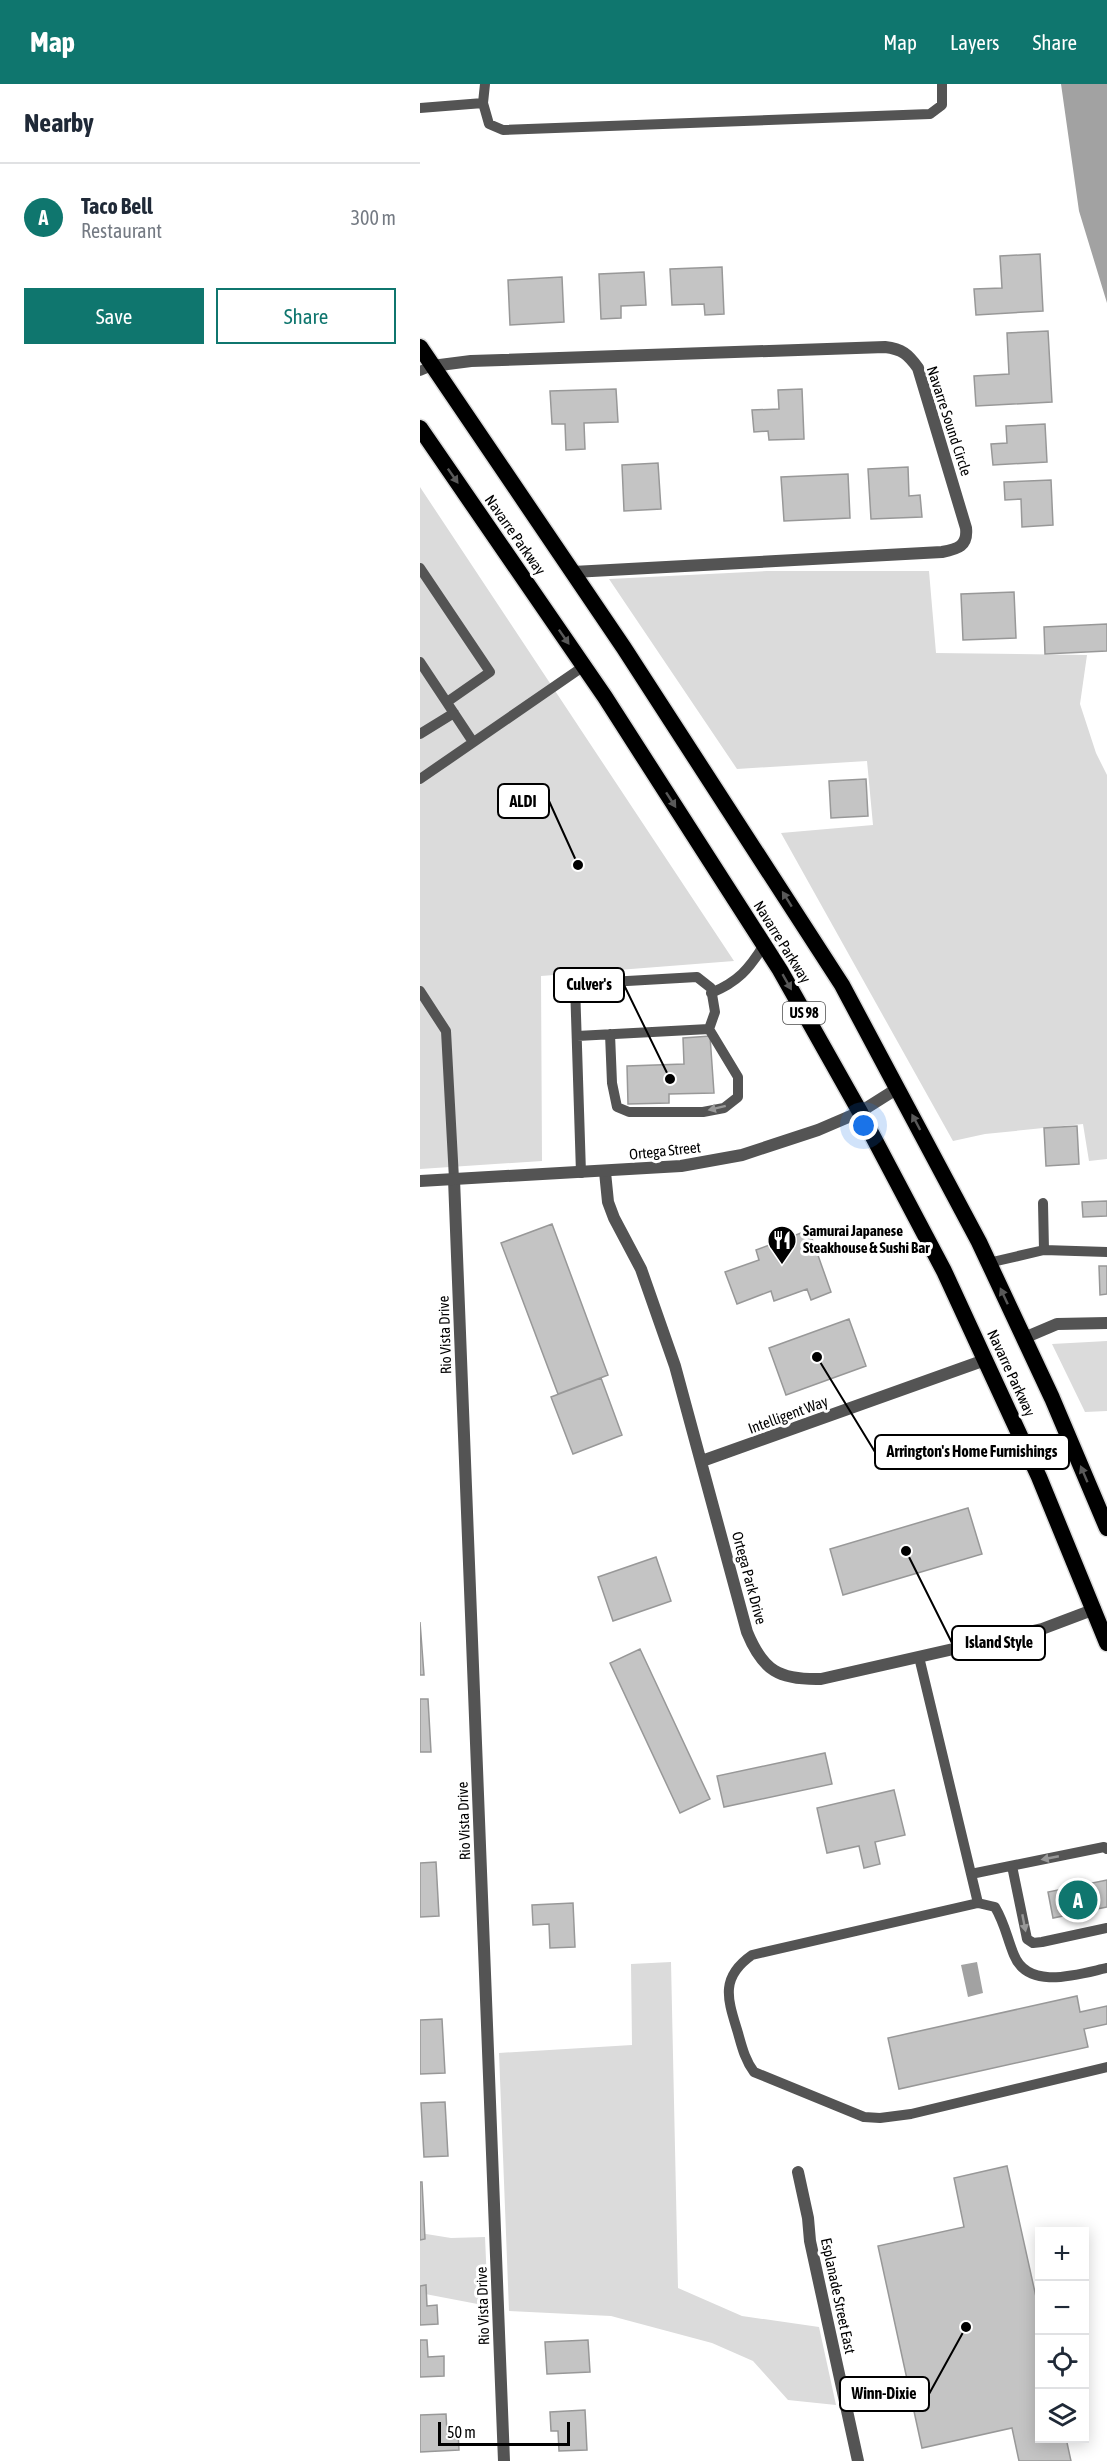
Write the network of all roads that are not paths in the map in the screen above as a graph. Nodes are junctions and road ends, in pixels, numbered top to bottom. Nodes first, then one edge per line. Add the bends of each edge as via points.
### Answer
1 (485, 84) edge
2 (942, 84) edge
3 (483, 103) junction
4 (420, 108) edge
5 (420, 347) edge
6 (426, 369) edge
7 (420, 428) edge
8 (420, 568) edge
9 (573, 572) junction
10 (420, 662) edge
11 (584, 666) junction
12 (447, 702) junction
13 (454, 713) junction
14 (420, 734) edge
15 (473, 742) junction
16 (420, 779) edge
17 (764, 945) junction
18 (420, 991) edge
19 (711, 993) junction
20 (708, 1029) junction
21 (610, 1034) junction
22 (577, 1036) junction
23 (898, 1088) junction
24 (860, 1112) junction
25 (605, 1172) junction
26 (581, 1173) junction
27 (454, 1179) junction
28 (420, 1180) edge
29 (1043, 1203) dead end
30 (1044, 1250) junction
31 (1107, 1252) edge
32 (988, 1263) junction
33 (1107, 1323) edge
34 (1024, 1338) junction
35 (985, 1360) junction
36 (702, 1461) junction
37 (1107, 1528) edge
38 (1095, 1610) junction
39 (1107, 1643) edge
40 (919, 1657) junction
41 (1107, 1849) edge
42 (1012, 1866) junction
43 (971, 1874) junction
44 (978, 1903) junction
45 (1107, 1928) edge
46 (1107, 1968) edge
47 (1107, 2067) edge
48 (798, 2172) dead end
49 (504, 2461) edge
50 (858, 2461) edge

1 - 3 lane
2 - 3 lane via 942,105 930,114 502,130 489,124
3 - 4 lane
5 - 6 highway, Navarre Parkway
6 - 9 highway, Navarre Parkway
6 - 9 street, Navarre Sound Circle via 471,361 885,346 908,354 918,368 966,528 965,542 958,549
7 -> 11 highway, Navarre Parkway / US 98
8 - 12 lane via 490,672
23 -> 9 highway, Navarre Parkway via 829,965
10 - 12 lane
11 - 15 lane
11 -> 17 highway, Navarre Parkway / US 98
12 - 13 lane
13 - 14 lane
13 - 15 lane
15 - 16 lane
17 - 19 lane via 750,967 730,986
17 -> 24 highway, Navarre Parkway / US 98
18 - 27 lane via 446,1031
19 - 20 lane via 715,1012
19 - 22 lane via 711,988 697,978 575,984
20 - 21 lane
20 -> 21 lane via 738,1077 738,1097 724,1108 703,1112 629,1112 617,1107
21 - 22 lane
22 - 26 lane
23 - 24 street, Ortega Street
32 -> 23 highway, Navarre Parkway
24 - 25 street, Ortega Street via 742,1155 681,1166
24 - 35 highway, Navarre Parkway / US 98 via 944,1271
25 - 26 street, Ortega Street
25 - 36 street, Ortega Park Drive via 608,1202 641,1269 675,1366
26 - 27 street, Ortega Street
27 - 28 street, Ortega Street
27 - 49 street, Rio Vista Drive
29 - 30 lane
30 - 31 lane
30 - 32 lane
34 -> 32 highway, Navarre Parkway
33 - 34 street via 1057,1324
37 -> 34 highway, Navarre Parkway
35 - 36 street, Intelligent Way
35 - 38 highway, Navarre Parkway / US 98 via 1040,1477
36 - 40 street, Ortega Park Drive via 747,1632 766,1666 784,1676 821,1679
38 - 39 highway, Navarre Parkway / US 98
38 - 40 street, Ortega Park Drive via 1042,1629
40 - 43 lane
41 -> 42 lane
42 - 43 lane
42 -> 45 lane via 1027,1939 1042,1942
43 - 44 lane
44 - 46 lane via 995,1907 1018,1964 1030,1972 1069,1977
44 - 47 lane via 752,1955 734,1973 728,2000 747,2062 754,2072 864,2117 880,2118
48 - 50 street, Esplanade Street East

